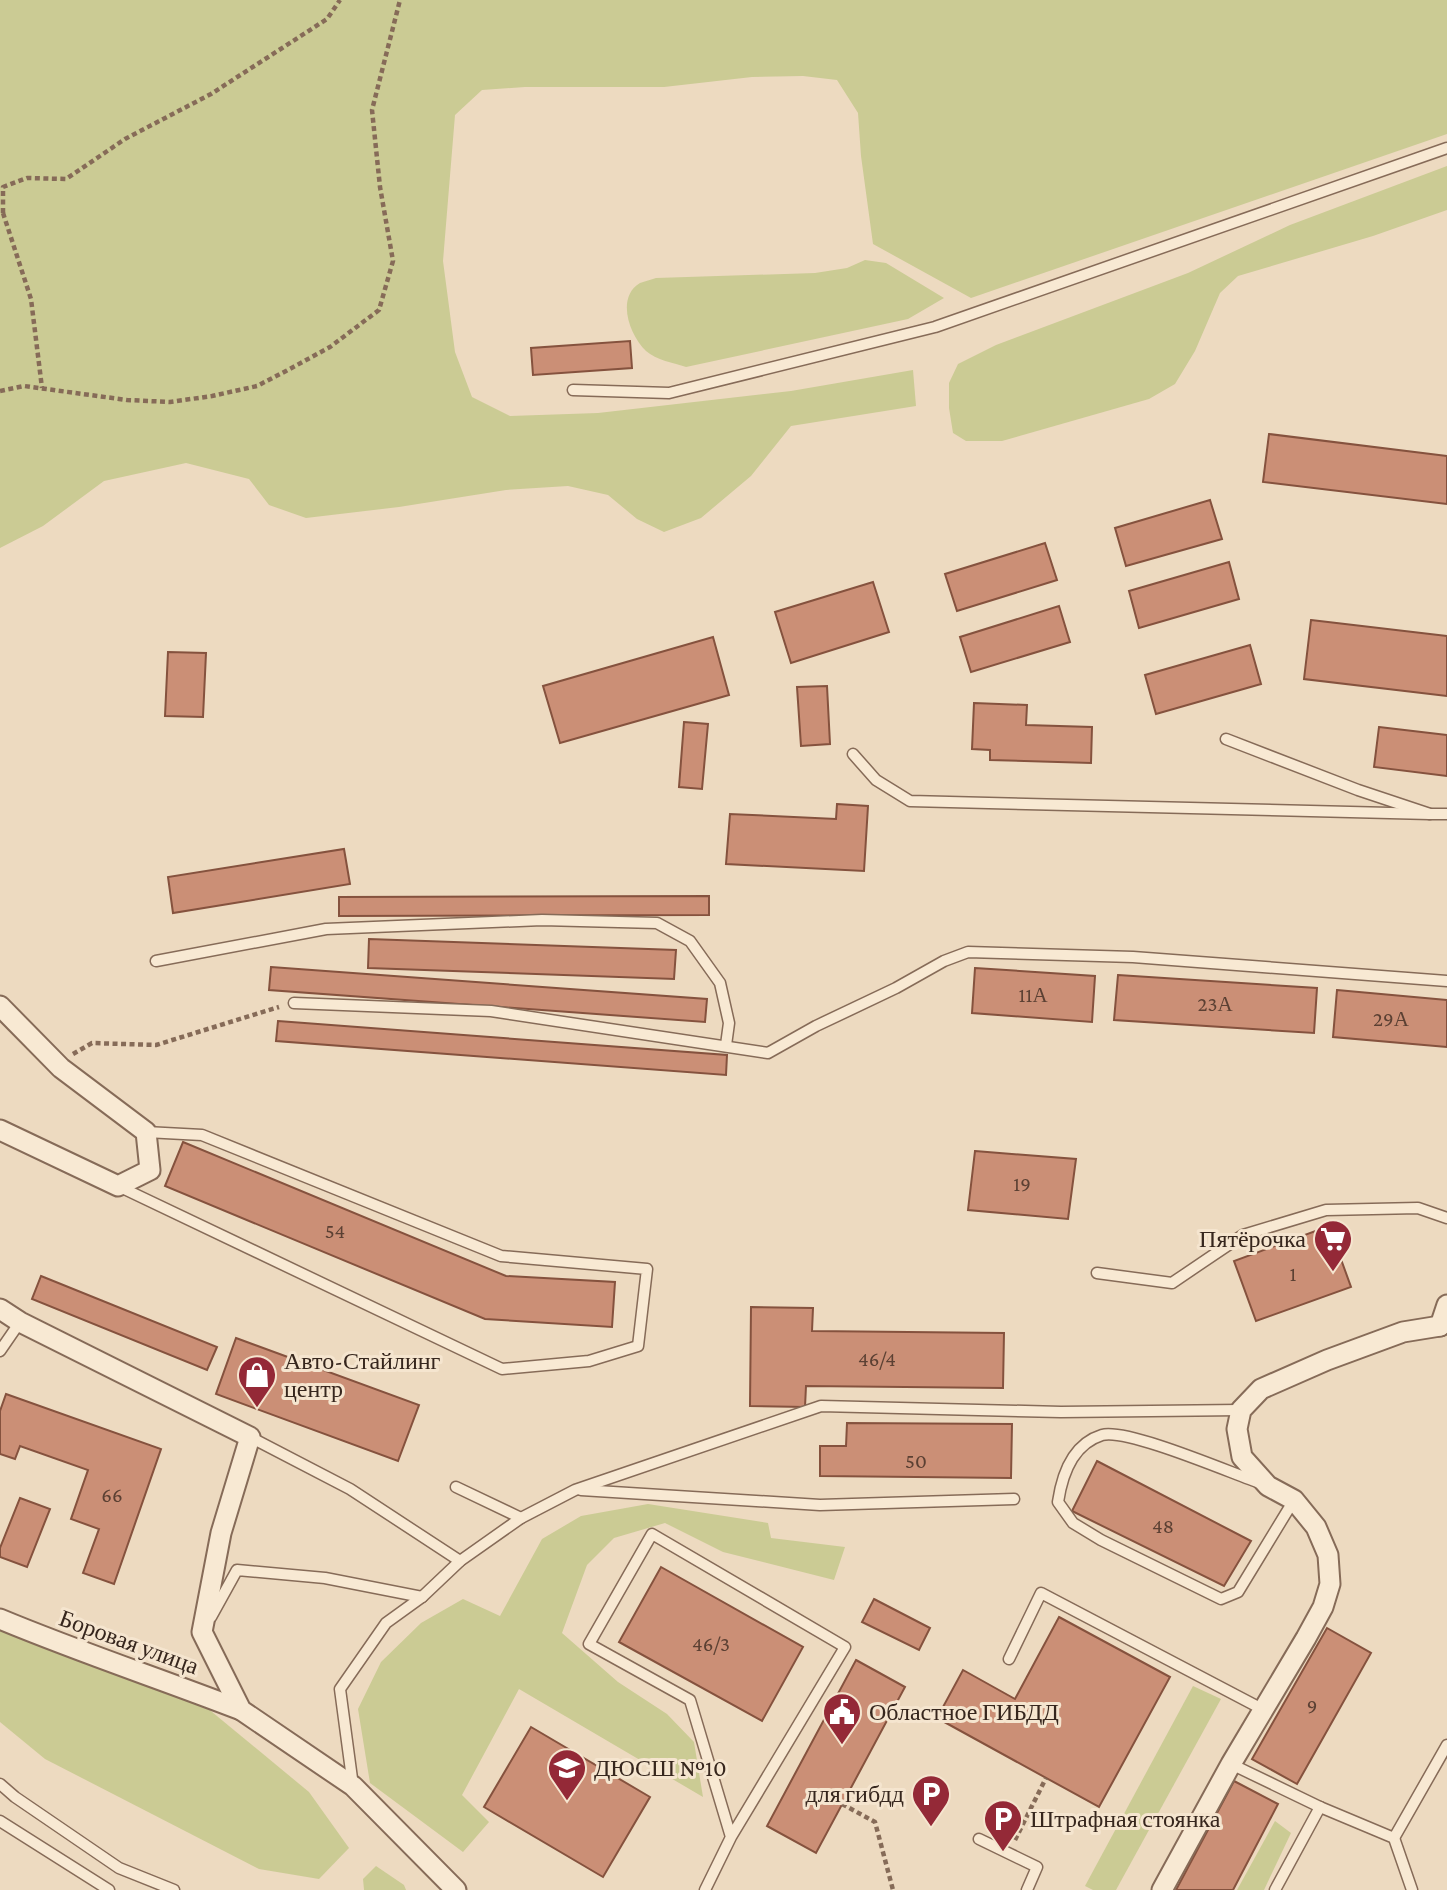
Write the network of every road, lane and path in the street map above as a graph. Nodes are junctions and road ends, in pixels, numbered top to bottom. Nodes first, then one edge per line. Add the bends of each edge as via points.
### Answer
1 (340, 0) edge
2 (400, 0) edge
3 (1447, 148) edge
4 (0, 206) edge
5 (3, 213) junction
6 (42, 388) junction
7 (573, 390) dead end
8 (0, 391) edge
9 (1226, 739) dead end
10 (853, 754) dead end
11 (1430, 814) junction
12 (1447, 814) edge
13 (156, 961) dead end
14 (1447, 981) edge
15 (294, 1003) joint
16 (0, 1006) edge
17 (726, 1045) junction
18 (61, 1068) junction
19 (0, 1130) edge
20 (146, 1132) junction
21 (118, 1186) junction
22 (1447, 1217) edge
23 (1097, 1273) dead end
24 (1447, 1305) edge
25 (0, 1309) edge
26 (20, 1322) junction
27 (1443, 1329) edge
28 (0, 1350) edge
29 (1241, 1410) junction
30 (250, 1437) junction
31 (1268, 1486) junction
32 (456, 1487) dead end
33 (575, 1490) junction
34 (1014, 1499) dead end
35 (1294, 1500) junction
36 (521, 1518) junction
37 (460, 1561) junction
38 (422, 1597) junction
39 (0, 1619) edge
40 (202, 1632) junction
41 (1009, 1659) dead end
42 (241, 1710) junction
43 (1264, 1710) junction
44 (1447, 1745) edge
45 (1231, 1764) junction
46 (1046, 1778) dead end
47 (0, 1784) edge
48 (353, 1786) junction
49 (842, 1804) dead end
50 (1320, 1807) junction
51 (0, 1821) edge
52 (731, 1837) junction
53 (1394, 1838) junction
54 (979, 1839) dead end
55 (1008, 1853) junction
56 (109, 1890) edge
57 (174, 1890) edge
58 (456, 1890) edge
59 (705, 1890) edge
60 (893, 1890) edge
61 (1027, 1890) edge
62 (1162, 1890) edge
63 (1275, 1890) edge
64 (1412, 1890) edge

1 - 5 path via 317,26 66,179 27,178 3,187
2 - 6 path via 372,110 393,261 379,310 330,347 257,386 170,402
3 - 7 lane via 935,327 669,393
4 - 5 path
5 - 6 path via 31,299
6 - 8 path
9 - 11 lane
10 - 11 lane via 876,780 910,801
11 - 12 lane
13 - 17 lane via 326,929 542,920 657,923 690,941 720,984 729,1023
14 - 17 lane via 1133,957 968,952 768,1053
15 - 17 lane via 491,1011
15 - 18 path via 156,1045 92,1043 72,1054
16 - 18 street
18 - 20 street
19 - 21 street
20 - 21 street via 150,1170
20 - 21 lane via 202,1135 501,1256 646,1269 638,1346 589,1361 502,1370
22 - 23 lane via 1418,1208 1326,1210 1243,1235 1172,1283
24 - 27 street
25 - 26 street
26 - 28 lane
26 - 30 street
27 - 29 street via 1403,1332 1327,1360 1261,1389
29 - 31 street via 1237,1429 1242,1457
29 - 33 lane via 1061,1412 821,1406
30 - 37 lane via 350,1489
30 - 40 street via 221,1533
31 - 35 street
31 - 35 lane via 1139,1438 1104,1435 1078,1449 1061,1482 1058,1502 1073,1523 1221,1599 1238,1592
32 - 36 lane
33 - 34 lane via 820,1504
33 - 36 lane
35 - 43 street via 1316,1527 1328,1555 1330,1584 1318,1617
36 - 37 lane
37 - 38 lane
38 - 40 lane via 325,1578 237,1570
38 - 48 lane via 386,1623 340,1689
39 - 42 street, Боровая улица
40 - 42 street
41 - 43 lane via 1041,1593
42 - 48 street, Боровая улица
43 - 45 street
44 - 53 lane
45 - 50 lane
45 - 62 street
46 - 55 path
47 - 57 lane via 120,1868
48 - 58 street, Боровая улица
49 - 60 path via 875,1822
50 - 53 lane
50 - 63 lane
51 - 56 lane
52 - 52 lane via 845,1647 652,1534 589,1644 690,1700
52 - 59 lane
53 - 64 lane
54 - 55 lane
55 - 61 lane via 1037,1867

